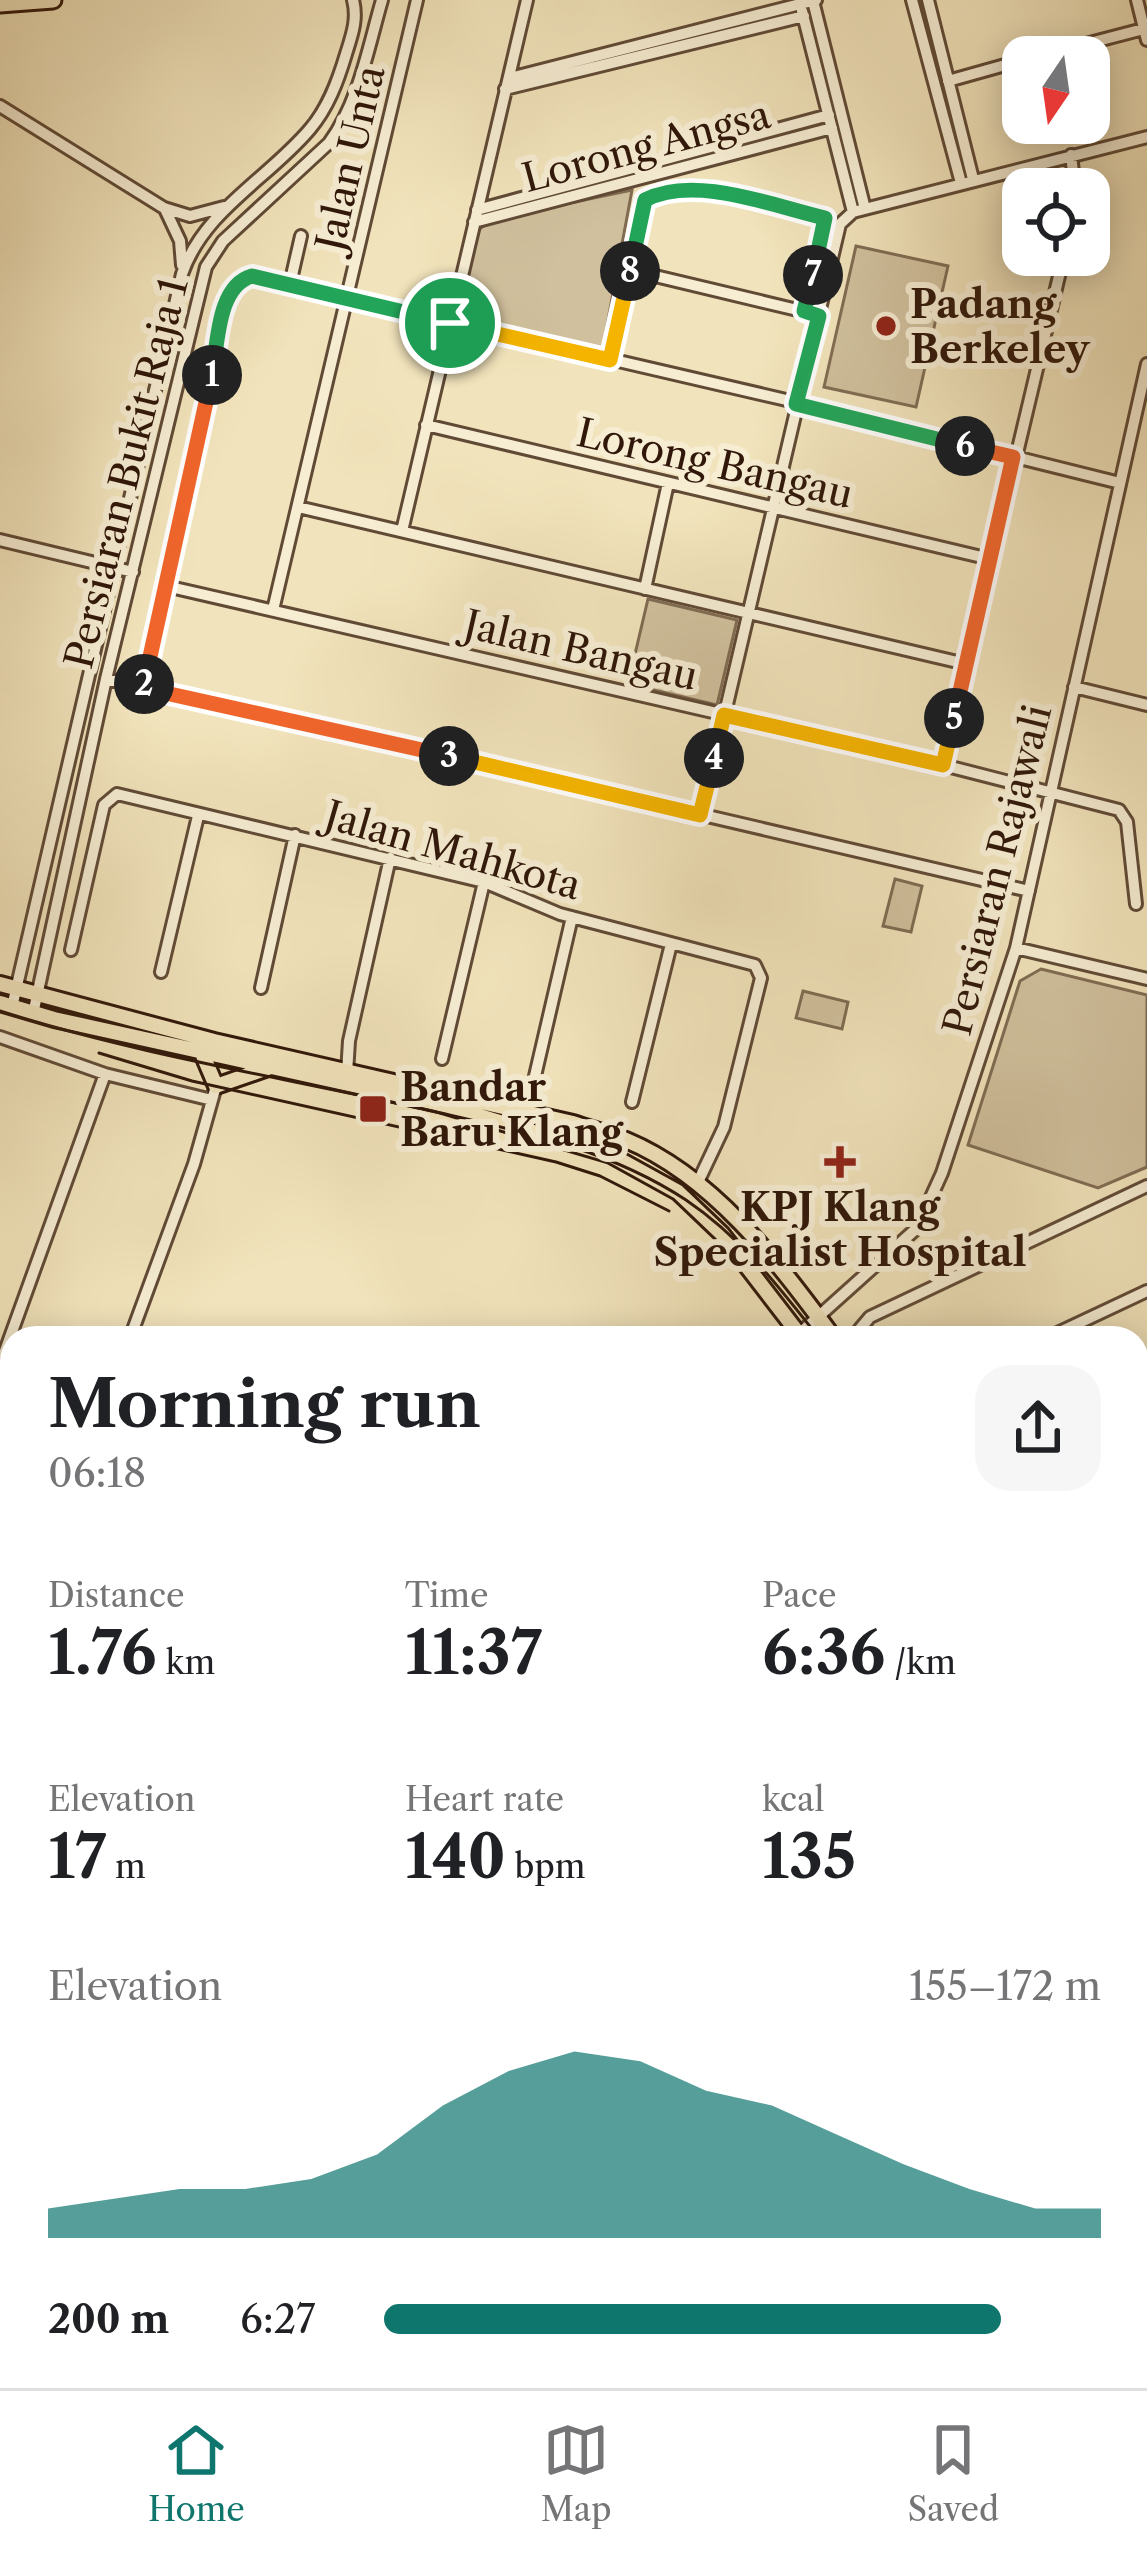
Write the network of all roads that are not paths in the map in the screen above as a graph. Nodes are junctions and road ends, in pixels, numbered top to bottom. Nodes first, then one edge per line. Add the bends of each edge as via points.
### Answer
1 (53, 0) edge
2 (353, 0) edge
3 (382, 0) edge
4 (417, 0) edge
5 (526, 0) edge
6 (912, 0) edge
7 (928, 0) edge
8 (1137, 0) edge
9 (0, 4) edge
10 (808, 5) edge
11 (1146, 32) edge
12 (1110, 40) edge
13 (1002, 67) edge
14 (948, 81) junction
15 (507, 84) junction
16 (0, 106) edge
17 (831, 122) junction
18 (1147, 136) edge
19 (1071, 155) junction
20 (1073, 168) edge
21 (967, 181) junction
22 (227, 206) junction
23 (164, 208) junction
24 (859, 210) junction
25 (475, 216) junction
26 (301, 236) dead end
27 (630, 271) junction
28 (182, 274) junction
29 (1059, 276) edge
30 (290, 284) junction
31 (348, 298) junction
32 (804, 311) junction
33 (819, 316) junction
34 (450, 323) junction
35 (610, 360) junction
36 (1147, 364) edge
37 (1145, 386) edge
38 (1147, 401) edge
39 (796, 404) junction
40 (1136, 411) junction
41 (427, 425) junction
42 (1013, 457) junction
43 (668, 482) junction
44 (1120, 483) junction
45 (298, 507) junction
46 (772, 507) junction
47 (401, 531) junction
48 (0, 540) edge
49 (990, 559) junction
50 (112, 567) junction
51 (133, 572) junction
52 (166, 586) junction
53 (645, 589) junction
54 (273, 610) junction
55 (748, 613) junction
56 (966, 664) junction
57 (106, 680) junction
58 (1074, 687) junction
59 (143, 688) junction
60 (1147, 704) edge
61 (724, 715) junction
62 (943, 765) junction
63 (1051, 792) junction
64 (700, 815) junction
65 (198, 816) junction
66 (295, 835) junction
67 (390, 858) junction
68 (484, 882) junction
69 (1029, 892) junction
70 (1136, 904) dead end
71 (572, 917) junction
72 (671, 944) junction
73 (1016, 948) junction
74 (71, 950) dead end
75 (160, 971) dead end
76 (1147, 979) edge
77 (0, 984) edge
78 (261, 988) dead end
79 (18, 990) junction
80 (39, 997) junction
81 (6, 1005) edge
82 (33, 1014) junction
83 (0, 1037) edge
84 (202, 1053) junction
85 (442, 1059) dead end
86 (273, 1066) junction
87 (342, 1072) junction
88 (105, 1074) junction
89 (535, 1076) dead end
90 (214, 1093) junction
91 (632, 1102) dead end
92 (698, 1183) junction
93 (1147, 1186) edge
94 (1147, 1291) edge
95 (818, 1317) junction
96 (14, 1326) edge
97 (134, 1326) edge
98 (792, 1326) edge
99 (809, 1326) edge
100 (825, 1326) edge
101 (862, 1326) edge
102 (1073, 1326) edge

1 - 9 highway
2 - 22 street, Persiaran Bukit Raja 1 via 354,27 323,110
3 - 51 street, Persiaran Bukit Raja 1 via 340,128 206,267
4 - 31 street, Jalan Unta
5 - 15 street
6 - 21 street
7 - 14 street
8 - 11 street
10 - 15 street
10 - 17 street
10 - 24 street
11 - 12 street
13 - 14 street
14 - 21 street
15 - 25 street
16 - 23 street
17 - 24 street
17 - 25 street, Lorong Angsa
18 - 19 street
19 - 20 street
19 - 21 street
21 - 24 street
22 - 23 street via 190,216
22 - 28 street, Persiaran Bukit Raja 1
23 - 28 street via 180,241
24 - 33 street via 840,224
25 - 34 street
26 - 30 street
27 - 32 street
27 - 32 street via 645,200 664,190 690,188 825,218
27 - 35 street
28 - 50 street, Persiaran Bukit Raja 1
29 - 42 street
30 - 31 street
30 - 52 street via 252,276 228,295
31 - 34 street
31 - 45 street, Jalan Unta
32 - 33 street
33 - 39 street
34 - 35 street
34 - 41 street
35 - 39 street
36 - 37 street, Persiaran Rajawali
37 - 40 street, Persiaran Rajawali
38 - 40 street
39 - 42 street
39 - 46 street
40 - 44 street, Persiaran Rajawali
41 - 43 street, Lorong Bangau
41 - 47 street
42 - 44 street
42 - 49 street
43 - 46 street, Lorong Bangau
43 - 53 street
44 - 58 street, Persiaran Rajawali
45 - 47 street
45 - 54 street, Jalan Unta
46 - 49 street, Lorong Bangau
46 - 55 street
47 - 53 street
48 - 50 street
49 - 56 street
50 - 51 street
50 - 79 street, Persiaran Bukit Raja 1
51 - 57 street, Persiaran Bukit Raja 1
52 - 54 street, Jalan Bangau
52 - 59 street
53 - 55 street
54 - 61 street, Jalan Bangau
55 - 56 street
55 - 61 street
56 - 62 street
57 - 59 street
57 - 80 street, Persiaran Bukit Raja 1
58 - 60 street
58 - 63 street, Persiaran Rajawali
59 - 64 street
61 - 62 street, Jalan Bangau
61 - 64 street
62 - 63 street, Jalan Bangau
63 - 69 street, Persiaran Rajawali
63 - 70 street, Jalan Bangau via 1119,810
64 - 69 street
65 - 66 street, Jalan Mahkota
65 - 74 street, Jalan Mahkota via 117,794 104,805
65 - 75 street
66 - 67 street, Jalan Mahkota
66 - 78 street
67 - 68 street, Jalan Mahkota
67 - 87 street
68 - 71 street, Jalan Mahkota
68 - 85 street
69 - 73 street, Persiaran Rajawali
71 - 72 street, Jalan Mahkota
71 - 89 street
72 - 91 street
72 - 92 street, Jalan Mahkota via 755,964 761,978 724,1127
73 - 76 street
73 - 95 street, Persiaran Rajawali via 917,1228
77 - 79 main road
79 - 80 main road
79 - 81 street, Persiaran Bukit Raja 1
80 - 82 street, Persiaran Bukit Raja 1
80 - 87 main road
81 - 82 main road
82 - 84 main road
83 - 88 street
84 - 86 main road
84 - 90 main road
86 - 90 main road
86 - 98 main road via 500,1119 646,1171 722,1234
87 - 92 main road via 625,1139
88 - 90 street
88 - 96 street
90 - 97 street
92 - 95 main road
93 - 101 street
94 - 102 street
95 - 99 street, Persiaran Rajawali
95 - 100 main road

